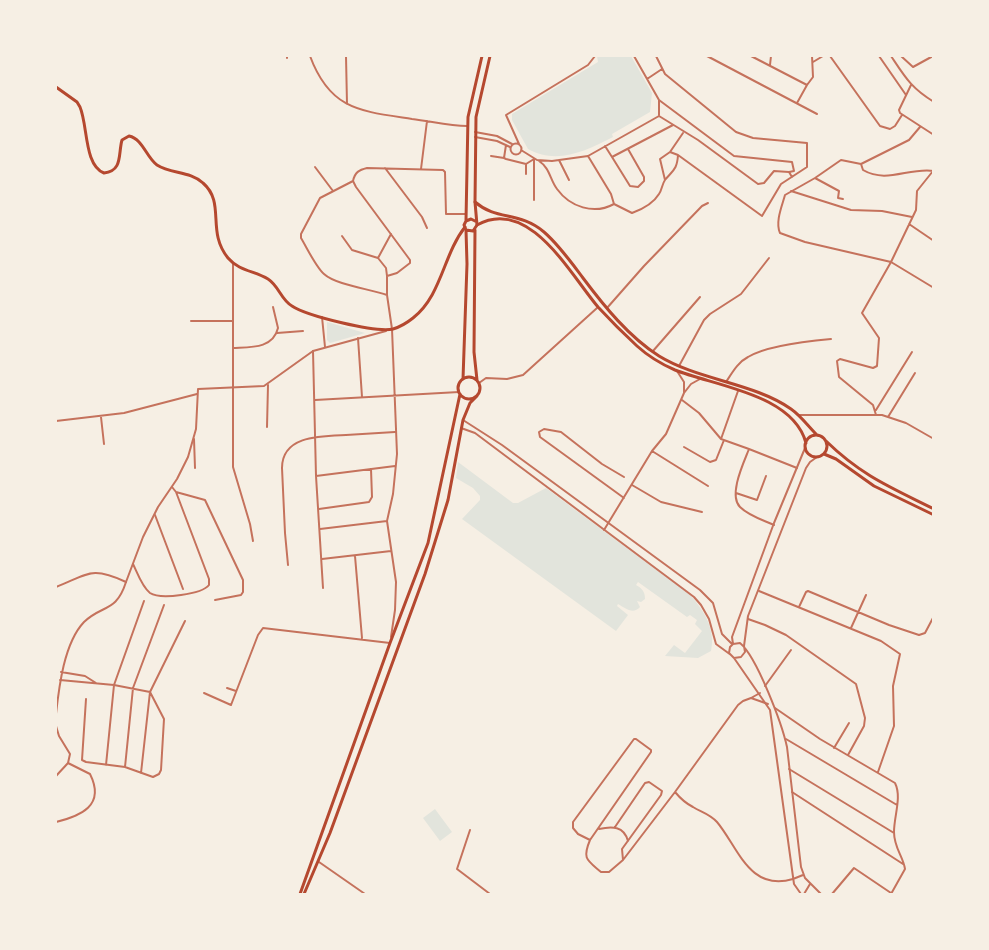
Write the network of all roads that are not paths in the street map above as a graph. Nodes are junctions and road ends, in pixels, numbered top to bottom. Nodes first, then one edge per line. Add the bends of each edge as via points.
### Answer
1 (310, 56) edge
2 (346, 56) edge
3 (482, 56) edge
4 (490, 56) edge
5 (591, 56) edge
6 (595, 56) edge
7 (634, 56) edge
8 (656, 56) edge
9 (707, 56) edge
10 (751, 56) edge
11 (771, 56) edge
12 (812, 56) edge
13 (823, 56) edge
14 (830, 56) edge
15 (879, 56) edge
16 (891, 56) edge
17 (901, 56) edge
18 (933, 56) edge
19 (593, 60) junction
20 (812, 63) junction
21 (770, 65) junction
22 (662, 69) junction
23 (647, 79) junction
24 (807, 85) junction
25 (911, 85) junction
26 (57, 88) edge
27 (906, 96) junction
28 (659, 100) junction
29 (933, 102) edge
30 (797, 103) junction
31 (348, 104) junction
32 (817, 114) dead end
33 (902, 115) junction
34 (658, 116) junction
35 (427, 121) junction
36 (673, 125) junction
37 (467, 126) junction
38 (920, 127) junction
39 (683, 133) junction
40 (475, 135) junction
41 (933, 135) edge
42 (519, 144) junction
43 (506, 145) junction
44 (511, 146) junction
45 (605, 146) junction
46 (628, 149) junction
47 (521, 150) junction
48 (670, 152) junction
49 (678, 155) junction
50 (491, 156) dead end
51 (588, 156) junction
52 (612, 157) junction
53 (504, 158) junction
54 (535, 159) junction
55 (559, 160) junction
56 (526, 164) junction
57 (861, 164) junction
58 (315, 167) dead end
59 (385, 168) junction
60 (421, 169) junction
61 (933, 171) edge
62 (789, 172) junction
63 (526, 174) dead end
64 (792, 177) junction
65 (815, 178) junction
66 (569, 180) dead end
67 (665, 180) junction
68 (353, 181) junction
69 (333, 191) junction
70 (790, 191) junction
71 (843, 199) dead end
72 (534, 200) dead end
73 (475, 202) junction
74 (708, 202) dead end
75 (614, 204) junction
76 (466, 214) junction
77 (912, 217) junction
78 (466, 221) junction
79 (908, 224) junction
80 (476, 225) junction
81 (428, 228) dead end
82 (466, 229) junction
83 (390, 234) junction
84 (342, 236) dead end
85 (933, 241) edge
86 (378, 258) junction
87 (769, 258) dead end
88 (891, 262) junction
89 (233, 263) junction
90 (387, 276) junction
91 (933, 288) edge
92 (387, 295) junction
93 (700, 297) dead end
94 (273, 307) dead end
95 (598, 307) junction
96 (607, 308) junction
97 (322, 317) junction
98 (191, 321) dead end
99 (234, 321) junction
100 (392, 329) junction
101 (303, 331) dead end
102 (278, 333) junction
103 (358, 338) junction
104 (831, 339) dead end
105 (325, 347) junction
106 (233, 348) junction
107 (313, 351) junction
108 (652, 351) junction
109 (912, 352) dead end
110 (679, 366) junction
111 (677, 371) junction
112 (915, 373) dead end
113 (701, 378) junction
114 (463, 379) junction
115 (726, 381) junction
116 (478, 382) junction
117 (268, 385) junction
118 (233, 388) junction
119 (738, 391) junction
120 (460, 393) junction
121 (684, 393) junction
122 (197, 394) junction
123 (394, 394) junction
124 (477, 396) junction
125 (362, 397) junction
126 (315, 400) junction
127 (682, 400) junction
128 (876, 412) junction
129 (798, 416) junction
130 (100, 417) junction
131 (888, 417) junction
132 (463, 420) junction
133 (56, 421) edge
134 (267, 427) dead end
135 (461, 428) junction
136 (396, 432) junction
137 (817, 435) junction
138 (316, 437) junction
139 (722, 439) junction
140 (933, 439) edge
141 (194, 440) junction
142 (826, 441) junction
143 (104, 444) dead end
144 (805, 445) junction
145 (684, 447) dead end
146 (749, 449) junction
147 (652, 451) junction
148 (824, 454) junction
149 (817, 457) junction
150 (395, 465) junction
151 (195, 468) dead end
152 (797, 468) junction
153 (371, 469) junction
154 (316, 476) junction
155 (766, 476) dead end
156 (624, 477) dead end
157 (632, 485) junction
158 (708, 486) dead end
159 (172, 487) junction
160 (176, 492) junction
161 (736, 493) junction
162 (624, 498) junction
163 (319, 509) junction
164 (933, 509) edge
165 (702, 512) dead end
166 (155, 515) junction
167 (933, 515) edge
168 (387, 521) junction
169 (609, 523) junction
170 (774, 525) junction
171 (320, 529) junction
172 (604, 530) junction
173 (253, 541) dead end
174 (391, 551) junction
175 (355, 556) junction
176 (322, 559) junction
177 (133, 564) junction
178 (288, 565) dead end
179 (126, 582) junction
180 (56, 587) edge
181 (323, 588) dead end
182 (183, 589) dead end
183 (759, 591) junction
184 (866, 596) dead end
185 (214, 600) dead end
186 (144, 601) dead end
187 (164, 605) dead end
188 (799, 607) junction
189 (859, 612) junction
190 (933, 616) edge
191 (748, 619) junction
192 (185, 621) dead end
193 (851, 629) junction
194 (362, 638) junction
195 (390, 643) junction
196 (733, 644) junction
197 (744, 646) junction
198 (791, 650) dead end
199 (730, 656) junction
200 (734, 658) junction
201 (61, 672) junction
202 (60, 680) junction
203 (96, 683) junction
204 (114, 684) junction
205 (765, 686) junction
206 (133, 688) junction
207 (227, 688) dead end
208 (237, 691) junction
209 (150, 692) junction
210 (204, 693) dead end
211 (760, 693) junction
212 (751, 698) junction
213 (87, 699) dead end
214 (768, 704) junction
215 (773, 707) junction
216 (56, 714) edge
217 (849, 723) dead end
218 (56, 726) edge
219 (785, 739) junction
220 (834, 748) junction
221 (848, 756) junction
222 (68, 763) junction
223 (106, 765) junction
224 (124, 767) junction
225 (789, 769) junction
226 (878, 772) junction
227 (141, 773) junction
228 (56, 776) edge
229 (792, 791) junction
230 (675, 792) junction
231 (897, 805) junction
232 (56, 822) edge
233 (615, 827) junction
234 (598, 829) junction
235 (470, 830) dead end
236 (894, 833) junction
237 (590, 840) junction
238 (628, 841) junction
239 (623, 860) junction
240 (318, 861) junction
241 (905, 866) junction
242 (803, 875) junction
243 (793, 879) junction
244 (810, 884) junction
245 (302, 894) edge
246 (365, 894) edge
247 (490, 894) edge
248 (802, 894) edge
249 (821, 894) edge
250 (832, 894) edge
251 (891, 894) edge

1 - 31 street via 323,84
2 - 31 street
3 - 37 main road
4 - 40 main road
5 - 19 street
6 - 19 street
7 - 23 street
8 - 22 street
9 - 30 street
10 - 21 street
11 - 21 street
12 - 20 street
13 - 20 street
14 - 33 street via 880,126 890,129
15 - 27 street
16 - 25 street
17 - 18 street via 913,67
19 - 42 street via 506,115
20 - 24 street via 813,77
21 - 24 street
22 - 23 street
22 - 64 street via 736,132 753,138 807,143 807,167
23 - 28 street
24 - 30 street
25 - 27 street
25 - 29 street
26 - 89 main road via 80,107 96,169 104,173 115,170 123,140 133,137 160,167 192,175 205,184 216,207 218,241
27 - 33 street via 899,110
28 - 34 street
28 - 62 street via 734,156 792,162 794,171
30 - 32 street
31 - 35 street via 371,113
33 - 38 street
34 - 36 street
34 - 45 street
35 - 37 street
35 - 60 street
36 - 39 street
36 - 46 street
37 - 76 main road
38 - 41 street
38 - 57 street via 909,140
39 - 48 street
39 - 62 street via 758,184 764,183 774,171
40 - 43 street
40 - 44 street via 497,136
40 - 73 main road
42 - 44 street
42 - 47 street
43 - 44 street
43 - 53 street
44 - 47 street via 512,154
45 - 51 street
45 - 52 street
46 - 52 street
46 - 52 street via 644,177 638,187 630,186
47 - 54 street
48 - 49 street
48 - 67 street via 660,159
49 - 64 street via 762,216 780,184
49 - 67 street via 672,175
50 - 53 street
51 - 55 street
51 - 75 street
53 - 56 street
54 - 55 street
54 - 56 street
54 - 72 street
54 - 75 street via 547,169 555,187 577,207 600,209
55 - 66 street
56 - 63 street
57 - 61 street via 863,170 888,177
57 - 65 street via 841,160
58 - 69 street
59 - 60 street
59 - 68 street via 360,170
59 - 81 street
60 - 76 street via 445,171 446,214
61 - 77 street via 917,191
62 - 64 street
65 - 70 street
65 - 71 street via 839,190 838,198
67 - 75 street via 659,194 643,209 632,213
68 - 69 street
68 - 83 street
69 - 92 street via 320,198 302,238 324,274
70 - 77 street via 851,210
70 - 88 street via 785,195 778,222 780,233
73 - 80 main road
73 - 96 main road via 492,214 526,220 544,232
74 - 96 street
76 - 78 main road
77 - 79 street
78 - 80 main road via 471,219
78 - 82 main road
79 - 85 street
79 - 88 street
80 - 82 main road via 471,231
80 - 95 main road via 499,219 530,228 555,252
80 - 116 main road via 474,352
82 - 100 main road via 450,251 430,300 413,318
82 - 114 main road
83 - 86 street
83 - 90 street via 410,262
84 - 86 street via 352,250
86 - 90 street
87 - 110 street via 741,294 704,320
88 - 91 street
88 - 128 street via 861,314 879,338 877,366 837,361 839,376
89 - 97 main road via 271,281 291,306
89 - 99 street
90 - 92 street
92 - 100 street
93 - 108 street
94 - 102 street
95 - 111 main road via 638,347
95 - 116 street via 521,376
96 - 108 main road
97 - 100 main road via 362,327
97 - 105 street
98 - 99 street
99 - 106 street
100 - 103 street
100 - 123 street
101 - 102 street
102 - 106 street via 264,345
103 - 105 street
103 - 125 street
104 - 115 street via 755,353 746,357
105 - 107 street
106 - 118 street
107 - 117 street
107 - 126 street
108 - 110 main road
109 - 128 street
110 - 115 main road
111 - 113 main road
111 - 121 street via 684,382
112 - 131 street
113 - 119 main road
113 - 121 street
114 - 116 main road via 471,377
114 - 120 main road
115 - 129 main road via 776,401
116 - 124 main road
117 - 118 street
117 - 134 street
118 - 122 street via 200,388
118 - 173 street via 233,467
119 - 139 street
119 - 144 main road via 786,413 799,427
120 - 123 street
120 - 124 main road via 469,399
120 - 195 main road via 428,543
121 - 127 street
122 - 130 street
122 - 141 street
123 - 125 street
123 - 136 street
124 - 132 main road
125 - 126 street
126 - 138 street
127 - 139 street
127 - 147 street via 666,434
128 - 129 street
128 - 131 street
129 - 137 main road
130 - 133 street
130 - 143 street
131 - 140 street
132 - 135 main road
132 - 169 street
135 - 172 street via 476,433
135 - 240 main road via 448,500 425,574
136 - 138 street
136 - 150 street
137 - 142 main road
137 - 144 main road
138 - 154 street
138 - 178 street via 293,445 282,459
139 - 145 street via 716,460 710,462
139 - 146 street
141 - 151 street
141 - 159 street
142 - 148 main road
142 - 164 main road via 862,472
144 - 149 main road via 810,456
144 - 152 street
146 - 152 street
146 - 161 street
147 - 157 street
147 - 158 street
148 - 149 main road
148 - 167 main road via 874,486
149 - 183 street via 806,468
150 - 153 street
150 - 168 street
152 - 170 street
153 - 154 street
153 - 163 street via 369,502
154 - 163 street
155 - 161 street via 758,500
156 - 162 street via 558,431 539,432 540,437
157 - 162 street
157 - 165 street via 661,502
159 - 160 street
159 - 166 street
160 - 177 street via 209,579 208,588 179,595 150,593
160 - 185 street via 206,501 243,580 241,595
161 - 170 street via 739,507
162 - 169 street
163 - 171 street
166 - 177 street
166 - 182 street
168 - 171 street
168 - 174 street
169 - 172 street
169 - 196 street via 709,598 716,608 722,634
170 - 196 street via 732,637
171 - 176 street
172 - 199 street via 694,597 709,619 717,644
174 - 175 street
174 - 195 street via 396,592
175 - 176 street
175 - 194 street
176 - 181 street
177 - 179 street
179 - 180 street via 99,572
179 - 201 street via 117,602 79,629
183 - 188 street
183 - 191 street
184 - 189 street
186 - 204 street
187 - 206 street
188 - 189 street via 808,591
188 - 193 street
189 - 190 street via 919,635 925,633
189 - 193 street
191 - 197 street
191 - 221 street via 786,635 856,684 866,718
192 - 209 street
193 - 226 street via 900,654 893,686 894,726
194 - 195 street
194 - 208 street via 263,628
195 - 245 main road
196 - 197 street
196 - 199 street
197 - 200 street via 743,656
197 - 205 street
198 - 205 street
199 - 200 street
200 - 211 street
201 - 202 street
201 - 203 street via 85,676
202 - 203 street
202 - 216 street
203 - 204 street
204 - 206 street
204 - 223 street
205 - 215 street
206 - 209 street
206 - 224 street
207 - 208 street
208 - 210 street via 231,705
209 - 227 street
209 - 227 street via 164,719 161,770 155,776
211 - 212 street
211 - 214 street
212 - 214 street
212 - 230 street via 738,705
213 - 223 street via 81,758 84,762
214 - 243 street
215 - 219 street
215 - 220 street
217 - 220 street
218 - 222 street via 70,754
219 - 225 street
219 - 231 street
220 - 221 street
221 - 226 street
222 - 228 street
222 - 232 street via 90,774 93,798 86,812
223 - 224 street
224 - 227 street
225 - 229 street
225 - 236 street
226 - 231 street via 897,786
229 - 241 street
229 - 242 street
230 - 239 street
230 - 243 street via 717,822 747,867 767,879
231 - 236 street
233 - 234 street
233 - 238 street
233 - 238 street via 645,783 662,791
234 - 237 street
234 - 237 street via 651,752 636,739 573,822 578,834
235 - 247 street via 457,869
236 - 241 street
237 - 239 street via 586,857 601,872 609,872
238 - 239 street via 621,852
240 - 245 main road
240 - 246 street
241 - 251 street
242 - 243 street
242 - 244 street
243 - 248 street
244 - 248 street
244 - 249 street
250 - 251 street via 854,868

